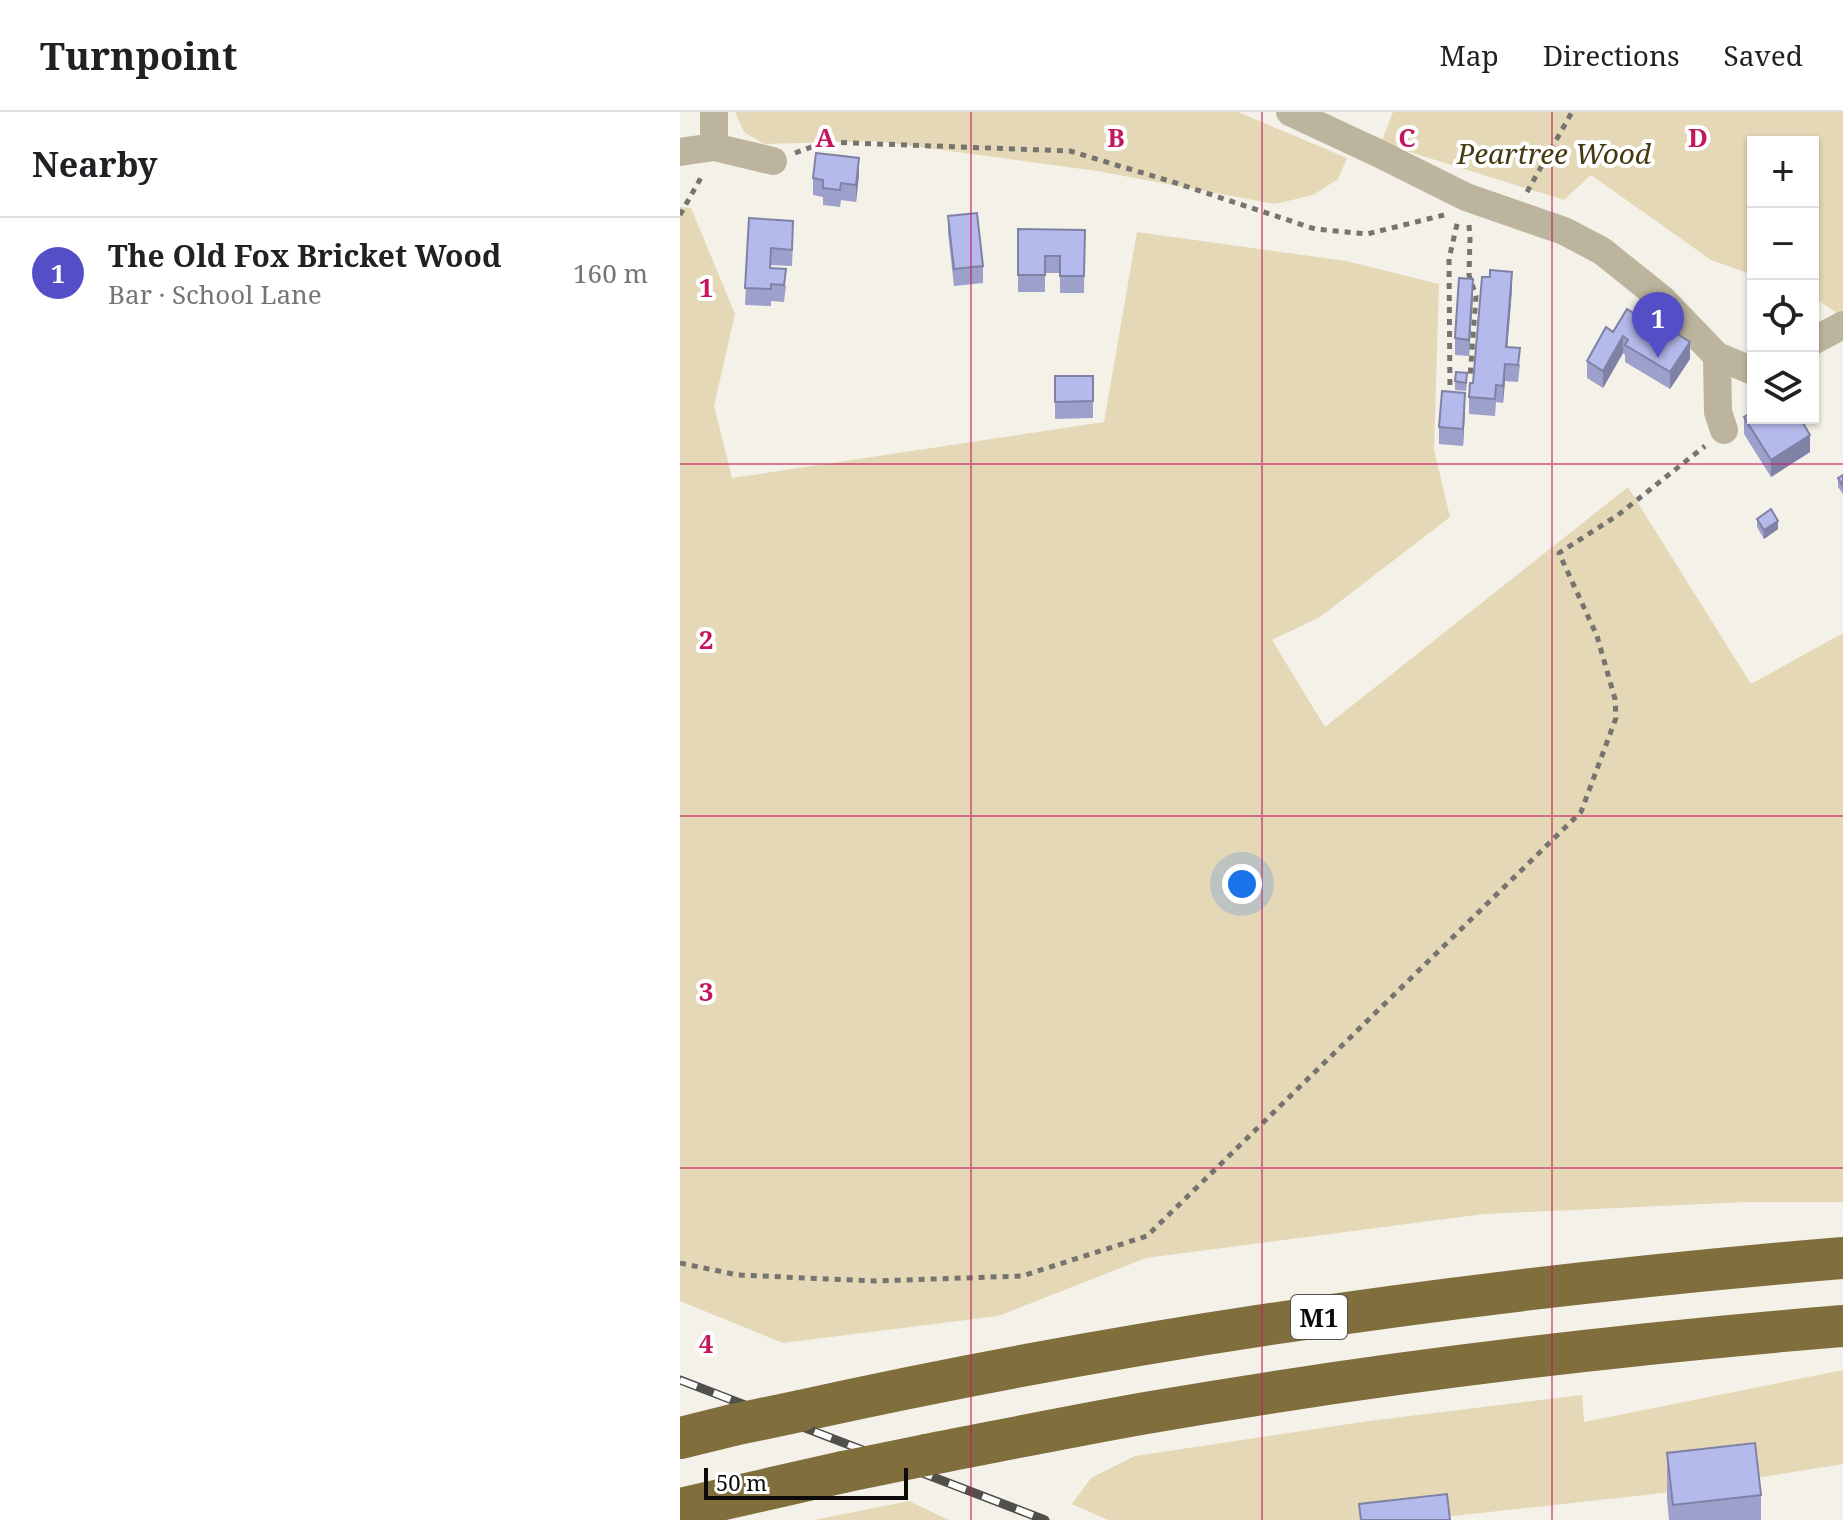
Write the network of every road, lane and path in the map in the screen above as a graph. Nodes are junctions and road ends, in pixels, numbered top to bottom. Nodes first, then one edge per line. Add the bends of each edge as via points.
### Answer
1 (714, 112) edge
2 (1290, 112) edge
3 (1572, 112) edge
4 (714, 147) junction
5 (680, 152) edge
6 (773, 161) joint
7 (1466, 197) junction
8 (1515, 214) junction
9 (680, 215) edge
10 (1843, 325) edge
11 (1819, 338) edge
12 (1717, 356) junction
13 (1747, 368) edge
14 (1470, 377) edge
15 (1450, 399) edge
16 (1724, 430) joint
17 (1843, 1258) edge
18 (680, 1263) edge
19 (1843, 1326) edge
20 (680, 1438) edge
21 (680, 1509) edge

1 - 4 street
2 - 7 street
3 - 8 path
4 - 5 street
4 - 6 street
4 - 9 path
6 - 7 path via 825,142 1070,151 1315,229 1367,234 1446,214
7 - 8 street
7 - 14 path via 1469,275 1476,296
7 - 15 path via 1449,259
8 - 12 street via 1602,251 1662,299
10 - 11 street
12 - 13 street
12 - 16 street via 1718,412
16 - 18 path via 1618,515 1559,553 1597,636 1615,699 1616,718 1581,812 1147,1236 1022,1276 860,1280 738,1275
17 - 20 highway, M1, bridge via 1515,1289 1215,1331 897,1389
19 - 21 highway, bridge via 1535,1356 1330,1384 926,1455

